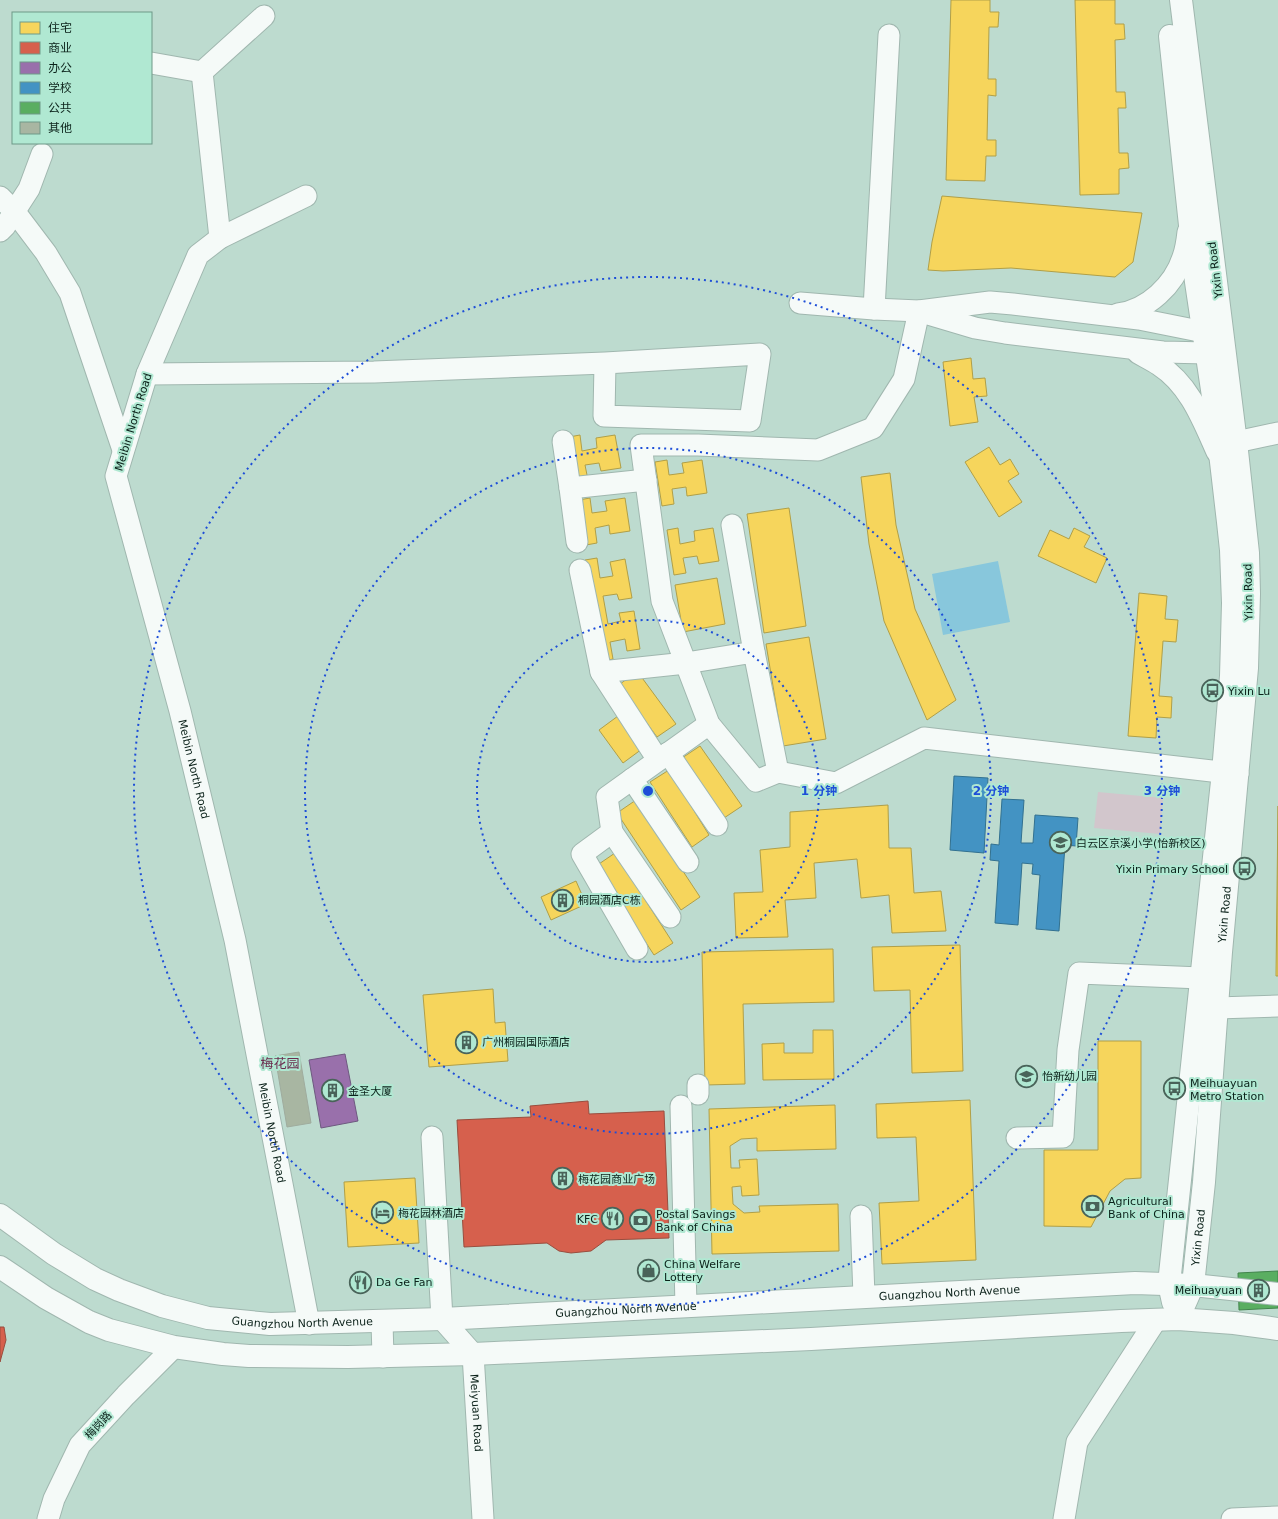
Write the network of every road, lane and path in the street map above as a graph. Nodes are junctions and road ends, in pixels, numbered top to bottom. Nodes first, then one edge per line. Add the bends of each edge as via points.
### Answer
1 (1166, 0) edge
2 (1181, 0) edge
3 (264, 16) dead end
4 (889, 35) dead end
5 (152, 63) edge
6 (202, 72) junction
7 (42, 154) dead end
8 (306, 196) dead end
9 (0, 197) edge
10 (15, 212) junction
11 (1190, 216) junction
12 (0, 231) edge
13 (220, 238) junction
14 (1206, 280) junction
15 (800, 303) dead end
16 (874, 309) junction
17 (919, 311) junction
18 (1110, 316) junction
19 (1211, 342) junction
20 (1128, 348) junction
21 (605, 363) junction
22 (147, 374) junction
23 (1278, 433) edge
24 (563, 442) dead end
25 (1236, 442) junction
26 (123, 450) junction
27 (1221, 460) junction
28 (646, 480) junction
29 (570, 488) junction
30 (732, 525) dead end
31 (577, 542) dead end
32 (580, 570) dead end
33 (754, 652) junction
34 (686, 663) junction
35 (601, 672) junction
36 (708, 724) junction
37 (664, 756) junction
38 (778, 772) junction
39 (1231, 773) junction
40 (632, 779) junction
41 (717, 825) dead end
42 (612, 832) junction
43 (688, 862) dead end
44 (670, 917) dead end
45 (637, 948) dead end
46 (1201, 978) junction
47 (1278, 1006) edge
48 (1217, 1008) junction
49 (681, 1106) dead end
50 (432, 1137) dead end
51 (1017, 1138) dead end
52 (0, 1215) edge
53 (861, 1216) dead end
54 (0, 1267) edge
55 (1169, 1284) junction
56 (1193, 1285) junction
57 (1278, 1294) edge
58 (864, 1296) junction
59 (686, 1306) junction
60 (442, 1319) junction
61 (1178, 1319) junction
62 (1156, 1320) junction
63 (382, 1322) junction
64 (309, 1324) junction
65 (1278, 1329) edge
66 (174, 1347) junction
67 (473, 1354) junction
68 (382, 1356) junction
69 (1278, 1517) edge
70 (48, 1519) edge
71 (483, 1519) edge
72 (1064, 1519) edge
73 (1232, 1519) edge

1 - 11 main road, Yixin Road
2 - 14 main road, Yixin Road
3 - 6 street
4 - 16 street
5 - 6 street
6 - 13 street
7 - 10 street via 29,189
8 - 13 street, Meibin North Road
9 - 10 street
10 - 12 street
10 - 26 street via 46,252 70,293
11 - 14 main road, Yixin Road
11 - 18 street via 1184,256 1167,284 1144,307 1130,313
13 - 22 street, Meibin North Road via 198,255
14 - 19 main road, Yixin Road
15 - 16 street
16 - 17 street
17 - 18 street via 990,302
17 - 20 street via 997,332
17 - 28 street via 904,379 873,428 818,450 642,445
18 - 19 street via 1139,319
19 - 20 street via 1163,352
19 - 25 main road, Yixin Road
19 - 27 main road, Yixin Road
20 - 27 street via 1160,366 1180,384 1197,408
21 - 21 street via 760,354 750,421 604,416
21 - 22 street via 374,372
22 - 26 street, Meibin North Road
23 - 25 street
24 - 29 street
25 - 39 main road, Yixin Road via 1248,552 1249,594 1247,668
26 - 64 street, Meibin North Road via 116,476 180,711 235,940
27 - 39 main road, Yixin Road via 1231,550 1233,603
28 - 29 street
28 - 34 street via 662,601
29 - 31 street
30 - 33 street
32 - 35 street
33 - 34 street
33 - 38 street
34 - 35 street
34 - 36 street
35 - 37 street
36 - 37 street
36 - 38 street via 756,781
37 - 40 street
37 - 41 street
38 - 39 street via 836,783 924,738
39 - 46 main road, Yixin Road
39 - 48 main road, Yixin Road
40 - 42 street via 607,797
40 - 43 street
42 - 44 street
42 - 45 street via 582,854
46 - 51 street via 1079,973 1068,1050 1063,1137
46 - 55 main road, Yixin Road
47 - 48 street
48 - 56 main road, Yixin Road via 1204,1182
49 - 59 street
50 - 60 street
52 - 64 main road, Guangzhou North Avenue via 74,1267 140,1299 208,1318 270,1324
53 - 58 street
54 - 66 main road via 46,1298 89,1322 130,1337
55 - 56 main road, Guangzhou North Avenue
55 - 58 main road, Guangzhou North Avenue via 1104,1284
55 - 61 main road, Yixin Road
56 - 57 main road, Guangzhou North Avenue
56 - 61 main road, Yixin Road
58 - 59 main road, Guangzhou North Avenue
59 - 60 main road, Guangzhou North Avenue
60 - 63 main road, Guangzhou North Avenue
60 - 67 street
61 - 62 main road
61 - 65 main road
62 - 67 main road
62 - 72 street via 1077,1442
63 - 64 main road, Guangzhou North Avenue
63 - 68 street
66 - 68 main road via 249,1356
66 - 70 street, 梅岗路 via 80,1444 54,1499
67 - 68 main road
67 - 71 street, Meiyuan Road
69 - 73 street

